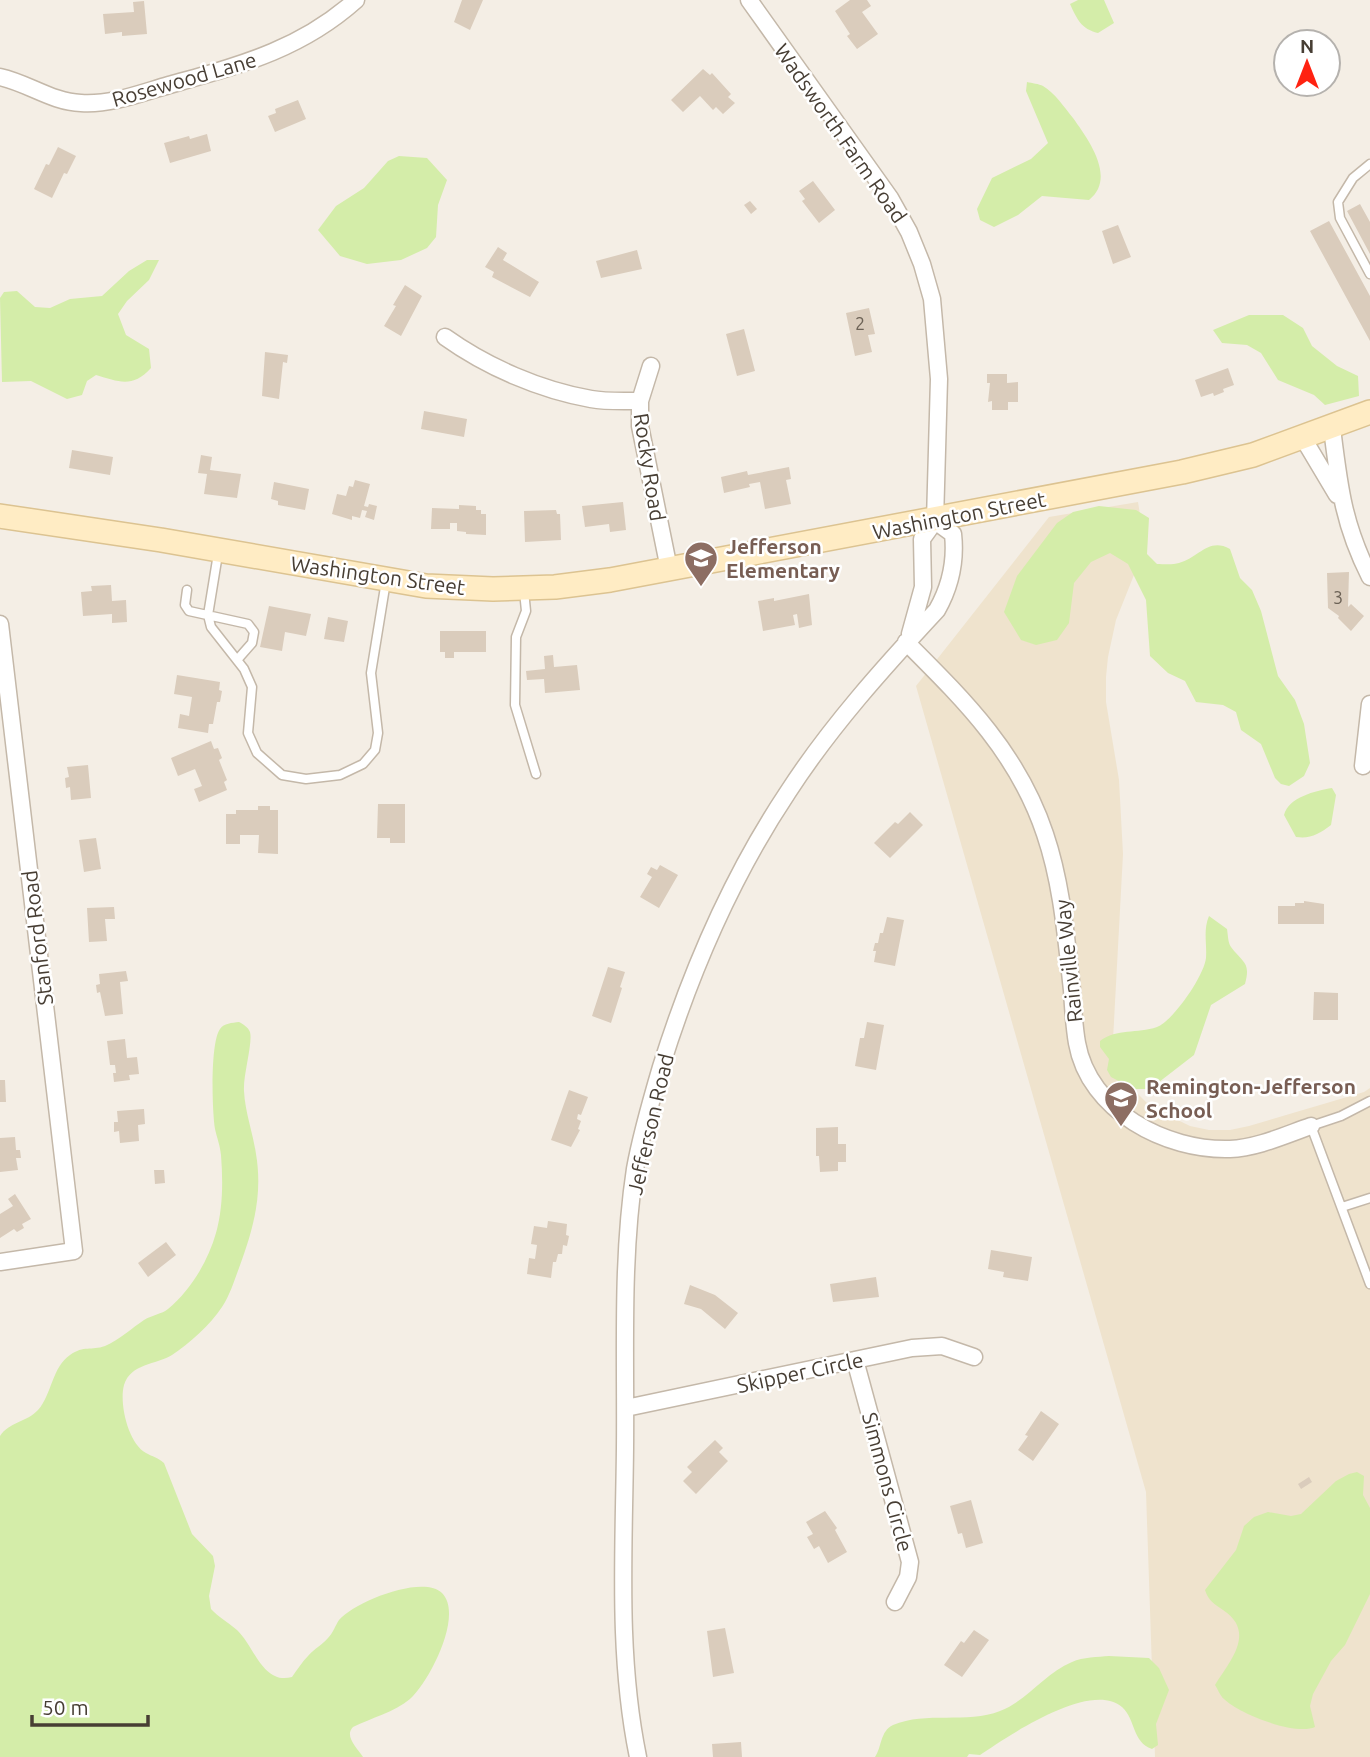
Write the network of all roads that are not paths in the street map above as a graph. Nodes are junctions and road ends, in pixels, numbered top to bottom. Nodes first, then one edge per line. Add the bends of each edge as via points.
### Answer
1 (356, 0) edge
2 (749, 0) edge
3 (0, 77) edge
4 (1370, 164) edge
5 (1370, 274) edge
6 (445, 337) dead end
7 (651, 366) dead end
8 (640, 401) junction
9 (1370, 412) edge
10 (1332, 428) junction
11 (1303, 439) junction
12 (1341, 503) junction
13 (0, 516) edge
14 (935, 521) junction
15 (218, 551) junction
16 (669, 569) junction
17 (1370, 577) edge
18 (386, 580) junction
19 (524, 588) junction
20 (187, 590) dead end
21 (208, 615) junction
22 (0, 624) edge
23 (906, 642) junction
24 (237, 660) junction
25 (1370, 704) edge
26 (1363, 766) dead end
27 (536, 774) dead end
28 (1370, 1101) edge
29 (1311, 1126) junction
30 (1370, 1198) edge
31 (1342, 1207) junction
32 (0, 1262) edge
33 (1370, 1283) edge
34 (974, 1357) dead end
35 (855, 1360) junction
36 (626, 1408) junction
37 (895, 1602) dead end
38 (638, 1757) edge

1 - 3 street, Rosewood Lane via 311,35 279,51 124,98 78,103
2 - 14 street, Wadsworth Farm Road via 890,198 922,264 932,299 939,379
4 - 5 lane via 1353,178 1338,202 1340,218
6 - 8 street via 474,356 549,388 592,400
7 - 8 street, Rocky Road
8 - 16 street, Rocky Road via 640,426
9 - 10 main road, Washington Street
10 - 11 main road, Washington Street
10 - 12 street
11 - 12 street
11 - 14 main road, Washington Street via 1182,472
12 - 17 street
13 - 15 main road, Washington Street
14 - 16 main road, Washington Street
14 - 23 street, Jefferson Road via 922,539 923,587
14 - 23 street, Jefferson Road via 953,534 951,576 937,610
15 - 18 main road, Washington Street
15 - 21 lane
16 - 19 main road, Washington Street
18 - 19 main road, Washington Street via 461,588
18 - 24 lane via 371,673 378,733 375,750 363,764 340,775 306,779 282,775 257,753 248,733 252,687
19 - 27 lane via 526,611 516,637 515,705
20 - 21 lane via 189,611
21 - 24 lane via 211,627
21 - 24 lane via 248,624 254,632 252,643
22 - 32 street, Stanford Road via 74,1251
23 - 29 street, Rainville Way via 988,728 1034,803 1060,888 1077,1043 1084,1068 1098,1090 1139,1125 1191,1147 1250,1146
23 - 36 street, Jefferson Road via 797,779 756,843 709,939 673,1028 635,1168 628,1258
25 - 26 street
28 - 29 lane
29 - 31 lane
30 - 31 lane
31 - 33 lane
34 - 35 street, Skipper Circle via 942,1346
35 - 36 street, Skipper Circle
35 - 37 street, Simmons Circle via 909,1562 908,1577
36 - 38 street, Jefferson Road via 624,1665

